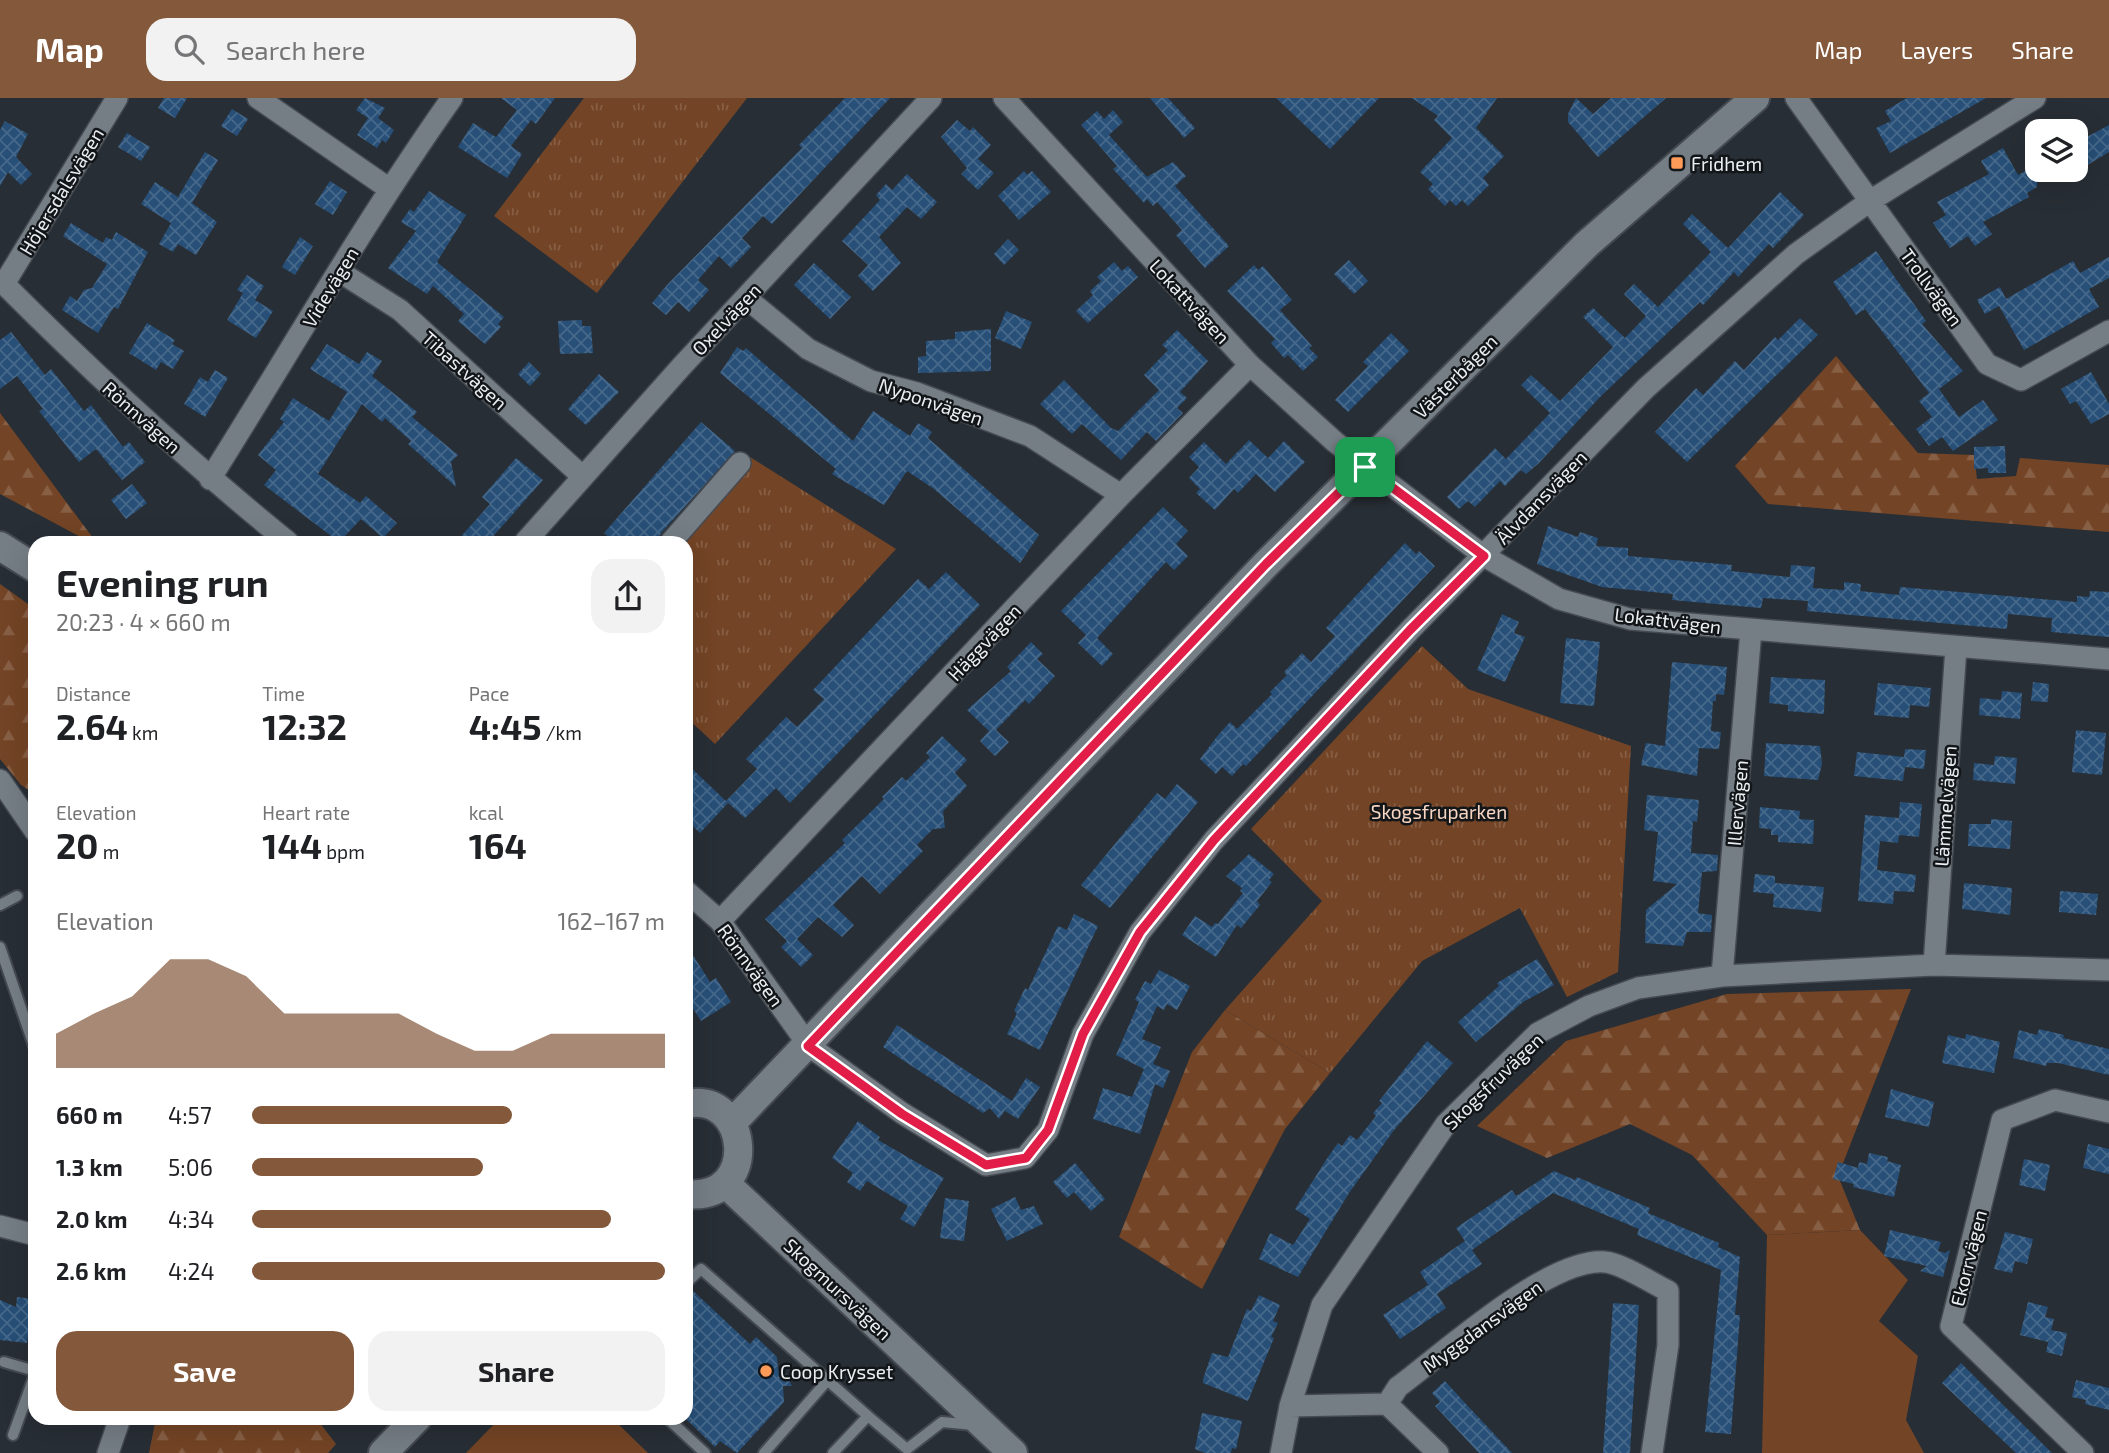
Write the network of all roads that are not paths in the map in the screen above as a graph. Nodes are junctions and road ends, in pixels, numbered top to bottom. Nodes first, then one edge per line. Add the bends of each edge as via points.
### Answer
1 (117, 98) edge
2 (258, 98) edge
3 (452, 98) edge
4 (931, 98) edge
5 (1004, 98) edge
6 (1755, 98) edge
7 (1796, 98) edge
8 (2035, 98) edge
9 (388, 188) junction
10 (1870, 201) junction
11 (340, 272) junction
12 (4, 284) joint
13 (746, 298) junction
14 (2109, 331) edge
15 (1250, 365) junction
16 (740, 463) dead end
17 (1365, 467) junction
18 (583, 477) junction
19 (210, 479) junction
20 (1121, 495) junction
21 (281, 536) edge
22 (530, 536) edge
23 (676, 536) edge
24 (0, 546) edge
25 (1484, 556) junction
26 (28, 564) edge
27 (1751, 630) junction
28 (1956, 647) junction
29 (2109, 659) edge
30 (0, 780) edge
31 (28, 821) edge
32 (17, 896) dead end
33 (693, 897) edge
34 (0, 905) edge
35 (720, 921) junction
36 (0, 947) edge
37 (1934, 965) junction
38 (2109, 970) edge
39 (1722, 975) junction
40 (28, 1029) edge
41 (808, 1046) junction
42 (693, 1104) edge
43 (2109, 1112) edge
44 (732, 1123) junction
45 (725, 1182) junction
46 (693, 1193) edge
47 (0, 1226) edge
48 (28, 1233) edge
49 (693, 1276) edge
50 (4, 1362) dead end
51 (28, 1371) edge
52 (827, 1381) junction
53 (28, 1393) edge
54 (1387, 1404) junction
55 (1290, 1406) junction
56 (868, 1416) junction
57 (118, 1425) edge
58 (410, 1425) edge
59 (675, 1425) edge
60 (984, 1425) junction
61 (13, 1435) dead end
62 (905, 1451) edge
63 (108, 1453) edge
64 (383, 1453) edge
65 (705, 1453) edge
66 (764, 1453) edge
67 (833, 1453) edge
68 (1013, 1453) edge
69 (1281, 1453) edge
70 (1438, 1453) edge
71 (1652, 1453) edge
72 (2082, 1453) edge

1 - 12 street, Höjersdalsvägen
2 - 9 street
3 - 9 street, Videvägen
4 - 13 street, Oxelvägen
5 - 15 street, Lokattvägen
6 - 17 street, Västerbågen via 1587,244
7 - 10 street, Trollvägen
8 - 10 street, Älvdansvägen
9 - 11 street, Videvägen
10 - 14 street, Trollvägen via 1987,364 2021,380
10 - 25 street, Älvdansvägen via 1796,254 1646,388
11 - 18 street, Tibastvägen via 400,310
11 - 19 street, Videvägen
12 - 19 street, Rönnvägen via 114,393
13 - 18 street, Oxelvägen
13 - 20 street, Nyponvägen via 808,349 871,381 917,393 1030,436
15 - 17 street, Lokattvägen
15 - 20 street, Häggvägen
16 - 23 street
17 - 25 street, Lokattvägen
17 - 41 street, Västerbågen via 1266,564
18 - 22 street, Oxelvägen
19 - 21 street, Rönnvägen
20 - 35 street, Häggvägen
24 - 26 street
25 - 27 street, Lokattvägen via 1559,599 1630,619
25 - 41 street, Älvdansvägen via 1214,840 1140,932 1083,1034 1048,1130 1026,1158 986,1165 902,1114
27 - 28 street, Lokattvägen
27 - 39 street, Illervägen
28 - 29 street, Lokattvägen
28 - 37 street, Lämmelvägen
30 - 31 street
32 - 34 lane
33 - 35 street, Rönnvägen
35 - 41 street, Rönnvägen
36 - 40 lane
37 - 38 street, Skogsfruvägen
37 - 39 street, Skogsfruvägen
39 - 55 street, Skogsfruvägen via 1638,988 1589,1006 1538,1033 1455,1115 1322,1305
41 - 44 street, Västerbågen
42 - 44 street via 721,1112
43 - 72 street, Ekorrvägen via 2055,1100 2002,1121 1951,1326
44 - 45 street via 740,1147
45 - 46 street via 712,1191
45 - 60 street, Skogmursvägen
47 - 48 street
49 - 52 lane via 701,1269
50 - 51 lane
52 - 56 lane
52 - 66 lane
53 - 61 lane
54 - 55 street
54 - 70 street
54 - 71 street, Myggdansvägen via 1398,1387 1530,1288 1574,1265 1607,1261 1668,1291 1668,1345
55 - 69 street, Skogsfruvägen
56 - 62 lane
56 - 67 lane
57 - 63 street
58 - 64 street
59 - 65 lane
60 - 62 lane via 942,1422
60 - 68 street, Skogmursvägen

